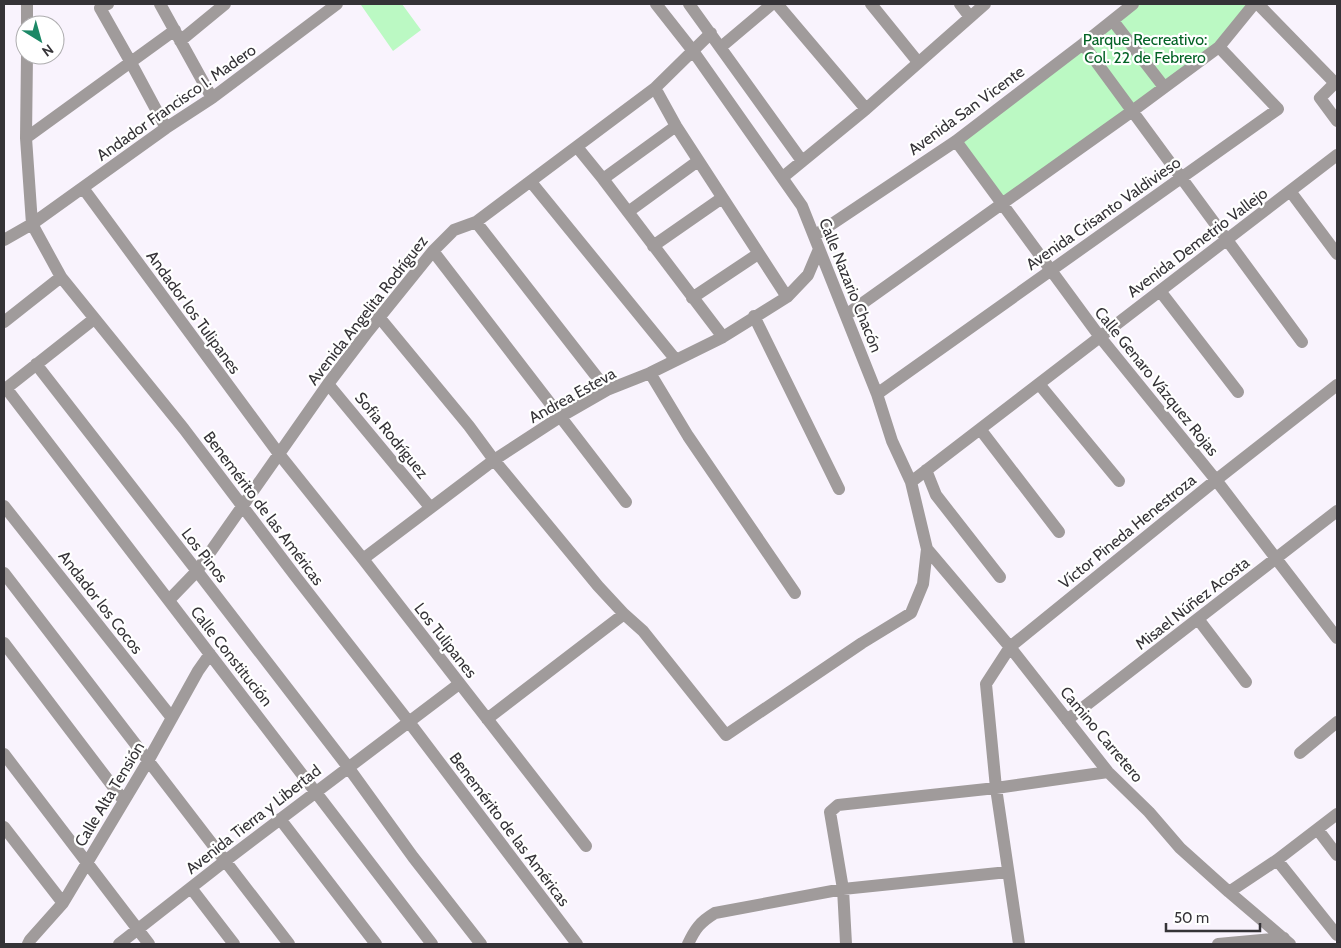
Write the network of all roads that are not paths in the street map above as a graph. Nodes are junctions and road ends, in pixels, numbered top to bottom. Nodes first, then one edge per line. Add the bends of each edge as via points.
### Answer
1 (108, 4) edge
2 (160, 4) edge
3 (225, 4) edge
4 (337, 4) edge
5 (656, 4) edge
6 (689, 4) edge
7 (772, 4) edge
8 (777, 4) edge
9 (871, 4) edge
10 (960, 4) edge
11 (985, 4) edge
12 (1133, 4) edge
13 (1254, 4) edge
14 (1258, 4) edge
15 (970, 17) junction
16 (1112, 21) junction
17 (711, 33) junction
18 (178, 36) junction
19 (1083, 44) junction
20 (721, 47) junction
21 (1219, 47) junction
22 (693, 50) junction
23 (130, 61) junction
24 (918, 62) junction
25 (26, 65) edge
26 (1336, 82) edge
27 (1164, 87) junction
28 (655, 88) junction
29 (212, 98) junction
30 (866, 109) junction
31 (1131, 112) junction
32 (1337, 121) edge
33 (676, 126) junction
34 (166, 128) junction
35 (26, 138) junction
36 (956, 141) junction
37 (577, 147) junction
38 (1337, 155) edge
39 (698, 161) junction
40 (802, 161) junction
41 (783, 177) junction
42 (1180, 178) junction
43 (603, 179) junction
44 (531, 182) junction
45 (82, 188) junction
46 (1290, 191) junction
47 (722, 198) junction
48 (1002, 202) junction
49 (628, 212) junction
50 (476, 222) junction
51 (32, 224) junction
52 (814, 236) junction
53 (4, 240) edge
54 (1226, 240) junction
55 (654, 246) junction
56 (820, 249) junction
57 (432, 251) junction
58 (758, 254) junction
59 (1337, 254) edge
60 (1051, 269) junction
61 (61, 277) junction
62 (1160, 290) junction
63 (787, 296) junction
64 (692, 298) junction
65 (846, 315) junction
66 (754, 316) junction
67 (379, 317) junction
68 (94, 319) junction
69 (4, 322) edge
70 (722, 337) junction
71 (1100, 337) junction
72 (1302, 342) dead end
73 (676, 360) junction
74 (36, 364) junction
75 (650, 373) junction
76 (328, 384) junction
77 (1039, 384) junction
78 (1337, 385) edge
79 (5, 389) edge
80 (607, 390) junction
81 (1238, 392) dead end
82 (877, 394) junction
83 (560, 417) junction
84 (980, 429) junction
85 (279, 454) junction
86 (494, 460) junction
87 (926, 470) junction
88 (1216, 480) junction
89 (1119, 481) dead end
90 (911, 482) junction
91 (839, 489) dead end
92 (626, 502) dead end
93 (4, 506) edge
94 (242, 506) junction
95 (430, 508) junction
96 (1337, 511) edge
97 (1059, 532) dead end
98 (927, 549) junction
99 (1276, 558) junction
100 (363, 560) junction
101 (197, 571) junction
102 (4, 573) edge
103 (1000, 577) dead end
104 (795, 593) dead end
105 (169, 600) junction
106 (624, 614) junction
107 (1198, 619) junction
108 (1337, 638) edge
109 (4, 643) edge
110 (1010, 646) junction
111 (210, 654) junction
112 (1246, 682) dead end
113 (459, 684) junction
114 (172, 718) junction
115 (487, 719) junction
116 (1067, 720) junction
117 (409, 722) junction
118 (1337, 722) edge
119 (1300, 753) dead end
120 (4, 754) edge
121 (148, 761) junction
122 (348, 768) junction
123 (1108, 772) junction
124 (996, 788) junction
125 (315, 792) junction
126 (124, 801) junction
127 (1337, 814) edge
128 (280, 819) junction
129 (4, 827) edge
130 (1318, 830) junction
131 (586, 846) dead end
132 (1337, 855) edge
133 (1277, 860) junction
134 (225, 861) junction
135 (87, 862) junction
136 (1008, 872) junction
137 (191, 888) junction
138 (843, 889) junction
139 (1228, 892) junction
140 (63, 903) junction
141 (138, 929) junction
142 (1337, 935) edge
143 (1287, 941) edge
144 (28, 944) edge
145 (118, 944) edge
146 (149, 944) edge
147 (234, 944) edge
148 (289, 944) edge
149 (376, 944) edge
150 (432, 944) edge
151 (481, 944) edge
152 (576, 944) edge
153 (688, 944) edge
154 (846, 944) edge
155 (1019, 944) edge
156 (1218, 944) edge

1 - 23 street via 100,8
2 - 18 street
3 - 18 street
4 - 29 street, Andador Francisco I. Madero
5 - 22 street, Calle Nazario Chacón
6 - 17 street
7 - 20 street
8 - 30 street
9 - 24 street
10 - 15 street
11 - 15 street
12 - 16 street, Avenida San Vicente
13 - 21 street
14 - 26 street
15 - 24 street
16 - 19 street, Avenida San Vicente
16 - 27 street
17 - 20 street
17 - 22 street, Avenida Angelita Rodríguez
18 - 23 street
18 - 29 street
19 - 31 street
19 - 36 street, Avenida San Vicente
20 - 40 street
21 - 27 street
21 - 42 street, Avenida Crisanto Valdivieso via 1278,109
22 - 28 street, Avenida Angelita Rodríguez
22 - 41 street, Calle Nazario Chacón
23 - 34 street
23 - 35 street
24 - 30 street
25 - 35 street, Benemérito de las Américas
26 - 32 street via 1320,98
27 - 31 street
28 - 33 street
28 - 37 street, Avenida Angelita Rodríguez
29 - 34 street, Andador Francisco I. Madero
30 - 40 street
31 - 42 street
31 - 48 street
33 - 39 street
33 - 43 street
34 - 45 street, Andador Francisco I. Madero
35 - 51 street, Benemérito de las Américas
36 - 48 street, Calle Genaro Vázquez Rojas
36 - 52 street, Avenida San Vicente
37 - 43 street
37 - 44 street, Avenida Angelita Rodríguez
38 - 46 street, Avenida Demetrio Vallejo
39 - 47 street
39 - 49 street
40 - 41 street
41 - 52 street, Calle Nazario Chacón via 802,206
42 - 54 street
42 - 60 street, Avenida Crisanto Valdivieso
43 - 49 street
44 - 50 street, Avenida Angelita Rodríguez
44 - 73 street
45 - 51 street, Andador Francisco I. Madero
45 - 85 street, Andador los Tulipanes
46 - 54 street, Avenida Demetrio Vallejo
46 - 59 street
47 - 55 street
47 - 58 street
48 - 60 street, Calle Genaro Vázquez Rojas
48 - 65 street
49 - 55 street
50 - 57 street, Avenida Angelita Rodríguez via 454,230
50 - 80 street
51 - 53 street, Andador Francisco I. Madero
51 - 61 street, Benemérito de las Américas
52 - 56 street, Calle Nazario Chacón
54 - 62 street, Avenida Demetrio Vallejo
54 - 72 street
55 - 64 street
56 - 63 street, Andrea Esteva via 808,275
56 - 65 street, Calle Nazario Chacón
57 - 67 street, Avenida Angelita Rodríguez
57 - 83 street
58 - 63 street
58 - 64 street
60 - 71 street, Calle Genaro Vázquez Rojas
60 - 82 street, Avenida Crisanto Valdivieso
61 - 68 street, Benemérito de las Américas
61 - 69 street
62 - 71 street, Avenida Demetrio Vallejo
62 - 81 street
63 - 66 street, Andrea Esteva
64 - 70 street
65 - 82 street, Calle Nazario Chacón
66 - 70 street, Andrea Esteva
66 - 91 street
67 - 76 street, Avenida Angelita Rodríguez
67 - 86 street
68 - 74 street
68 - 94 street, Benemérito de las Américas
70 - 73 street, Andrea Esteva
71 - 77 street, Avenida Demetrio Vallejo
71 - 88 street, Calle Genaro Vázquez Rojas
73 - 75 street, Andrea Esteva
74 - 79 street
74 - 101 street, Los Pinos
75 - 80 street, Andrea Esteva
75 - 104 street via 688,436
76 - 85 street, Avenida Angelita Rodríguez
76 - 95 street, Sofia Rodríguez
77 - 84 street, Avenida Demetrio Vallejo
77 - 89 street
78 - 88 street, Víctor Pineda Henestroza
79 - 105 street, Calle Constitución
80 - 83 street, Andrea Esteva
82 - 90 street, Calle Nazario Chacón via 892,441
83 - 86 street, Andrea Esteva
83 - 92 street
84 - 87 street, Avenida Demetrio Vallejo
84 - 97 street
85 - 94 street, Avenida Angelita Rodríguez
85 - 100 street, Los Tulipanes
86 - 95 street, Andrea Esteva
86 - 106 street
87 - 90 street, Avenida Demetrio Vallejo
87 - 103 street via 936,495
88 - 99 street, Calle Genaro Vázquez Rojas
88 - 110 street, Víctor Pineda Henestroza
90 - 98 street, Calle Nazario Chacón
93 - 114 street, Andador los Cocos
94 - 101 street, Avenida Angelita Rodríguez
94 - 117 street, Benemérito de las Américas
95 - 100 street, Andrea Esteva
96 - 99 street, Misael Núñez Acosta
98 - 106 street, Calle Nazario Chacón via 923,584 911,613 726,735 643,630
98 - 110 street, Camino Carretero
99 - 107 street, Misael Núñez Acosta
99 - 108 street, Calle Genaro Vázquez Rojas
100 - 113 street, Los Tulipanes
101 - 105 street, Avenida Angelita Rodríguez
101 - 122 street, Los Pinos
102 - 121 street
105 - 111 street, Calle Constitución
106 - 115 street
107 - 112 street
107 - 116 street, Misael Núñez Acosta
109 - 126 street
110 - 116 street, Camino Carretero
110 - 124 street, Víctor Pineda Henestroza via 986,684
111 - 114 street, Calle Alta Tensión
111 - 125 street, Calle Constitución
113 - 115 street, Los Tulipanes
113 - 117 street, Avenida Tierra y Libertad
114 - 121 street, Calle Alta Tensión
115 - 131 street, Los Tulipanes
116 - 123 street, Camino Carretero
117 - 122 street, Avenida Tierra y Libertad
117 - 152 street, Benemérito de las Américas
118 - 119 street
120 - 135 street
121 - 126 street, Calle Alta Tensión
121 - 134 street
122 - 125 street, Avenida Tierra y Libertad
122 - 151 street, Los Pinos
123 - 124 street
123 - 139 street, Camino Carretero via 1180,848
124 - 136 street, Víctor Pineda Henestroza
124 - 138 street via 838,804 830,812
125 - 128 street, Avenida Tierra y Libertad
125 - 150 street, Calle Constitución
126 - 135 street, Calle Alta Tensión
127 - 130 street
128 - 134 street, Avenida Tierra y Libertad
128 - 149 street
129 - 140 street
130 - 132 street
130 - 133 street
133 - 139 street
133 - 142 street
134 - 137 street, Avenida Tierra y Libertad
134 - 148 street
135 - 140 street, Calle Alta Tensión
135 - 141 street
136 - 138 street
136 - 155 street, Víctor Pineda Henestroza
137 - 141 street, Avenida Tierra y Libertad
137 - 147 street
138 - 153 street via 715,913 695,929
138 - 154 street
139 - 143 street, Camino Carretero
140 - 144 street, Calle Alta Tensión
141 - 145 street, Avenida Tierra y Libertad
141 - 146 street
143 - 156 street

